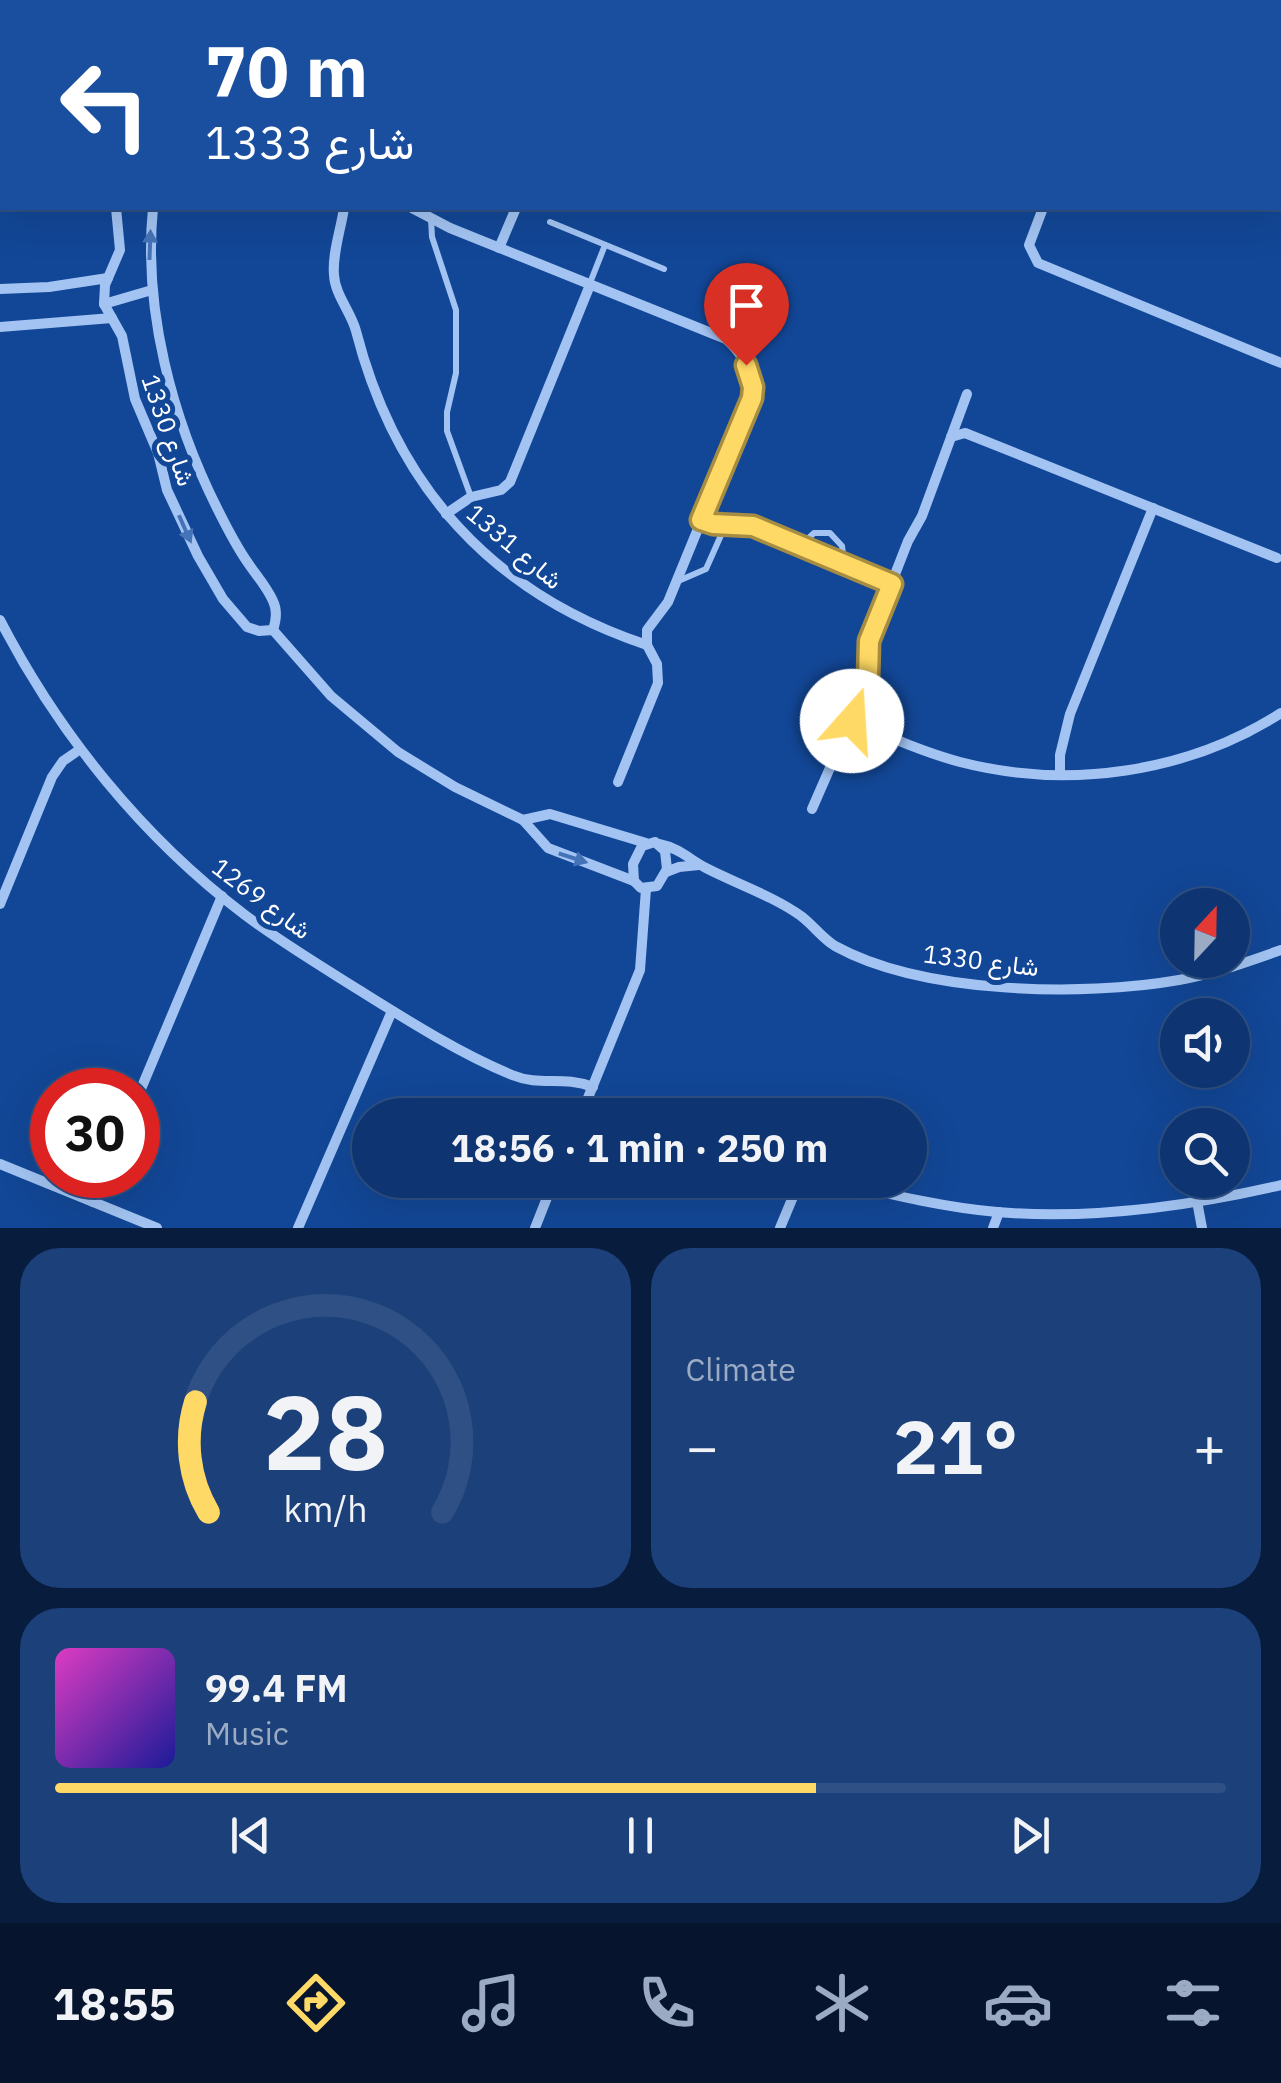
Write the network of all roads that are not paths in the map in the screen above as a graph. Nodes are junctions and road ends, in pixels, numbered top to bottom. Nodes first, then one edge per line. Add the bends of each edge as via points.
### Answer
1 (116, 210) edge
2 (153, 210) edge
3 (344, 210) edge
4 (415, 210) edge
5 (515, 210) edge
6 (1041, 210) edge
7 (431, 219) junction
8 (550, 222) dead end
9 (605, 245) junction
10 (499, 248) junction
11 (664, 269) dead end
12 (108, 278) junction
13 (590, 284) junction
14 (0, 289) edge
15 (152, 290) junction
16 (104, 304) junction
17 (112, 318) junction
18 (0, 326) edge
19 (1281, 363) edge
20 (967, 394) dead end
21 (951, 437) junction
22 (471, 497) junction
23 (1153, 508) junction
24 (446, 514) junction
25 (701, 520) junction
26 (726, 524) junction
27 (801, 545) junction
28 (1280, 556) edge
29 (844, 562) junction
30 (676, 582) junction
31 (892, 584) junction
32 (0, 620) edge
33 (273, 630) junction
34 (646, 646) junction
35 (1281, 713) edge
36 (852, 721) junction
37 (79, 750) junction
38 (1060, 775) junction
39 (618, 782) dead end
40 (812, 809) dead end
41 (523, 820) junction
42 (646, 843) junction
43 (659, 844) junction
44 (700, 865) junction
45 (666, 872) junction
46 (634, 880) junction
47 (646, 889) junction
48 (222, 896) junction
49 (0, 904) edge
50 (1281, 950) edge
51 (392, 1011) junction
52 (150, 1068) edge
53 (592, 1087) junction
54 (588, 1098) edge
55 (0, 1164) edge
56 (1281, 1185) edge
57 (95, 1198) edge
58 (547, 1198) edge
59 (792, 1198) edge
60 (907, 1198) edge
61 (1197, 1201) junction
62 (93, 1202) junction
63 (999, 1212) junction
64 (157, 1228) edge
65 (298, 1228) edge
66 (535, 1228) edge
67 (780, 1228) edge
68 (993, 1228) edge
69 (1202, 1228) edge

1 - 12 street via 120,250
15 -> 2 street, شارع 1330
3 - 24 street, شارع 1331 via 336,286 393,435
4 - 7 street
5 - 10 street
6 - 19 street via 1029,245 1038,262
7 - 10 street
7 - 22 lane via 456,310 447,431
8 - 9 lane
9 - 11 lane
9 - 13 lane
10 - 13 street
12 - 14 street
12 - 16 street
13 - 22 street via 510,482
13 - 25 street via 726,339 746,365 752,398
15 - 16 street
15 - 33 street, شارع 1330 via 191,448 229,531 273,600
16 - 17 street, شارع 1330
17 - 18 street
17 -> 33 street, شارع 1330 via 135,399 198,556 241,623
20 - 21 street
21 - 23 street via 965,433
21 - 31 street
22 - 24 street
23 - 28 street
23 - 38 street via 1070,714
24 - 34 street, شارع 1331 via 550,603
25 - 26 street
25 - 30 street
26 - 27 street via 746,524
26 - 30 lane via 706,569
27 - 29 street
27 - 29 lane via 814,533 830,534 842,546
29 - 31 street
30 - 34 street via 649,625
31 - 36 street via 869,641 868,678
32 - 37 street, شارع 1269
33 - 41 street, شارع 1330 via 375,734 455,787
34 - 39 street via 658,683
35 - 38 street via 1244,735 1173,760
36 - 38 street via 958,762
36 - 40 street
37 - 48 street, شارع 1269
37 - 49 street via 52,777
41 - 42 street, شارع 1330 via 550,814
41 -> 46 street, شارع 1330 via 548,848
42 - 43 street
42 - 46 street via 634,858
43 - 44 street, شارع 1330
43 - 45 street
44 - 45 street
44 - 50 street, شارع 1330 via 799,915 842,949 961,982 1028,988 1155,984
45 - 47 street via 658,886
46 - 47 street
47 - 53 street via 640,970
48 - 51 street, شارع 1269
48 - 52 street
51 - 53 street, شارع 1269 via 521,1078 571,1079
51 - 65 street
53 - 54 street
55 - 62 street
56 - 61 street
57 - 62 street
58 - 66 street
59 - 67 street
60 - 63 street
61 - 63 street via 1085,1213
61 - 69 street
62 - 64 street
63 - 68 street

